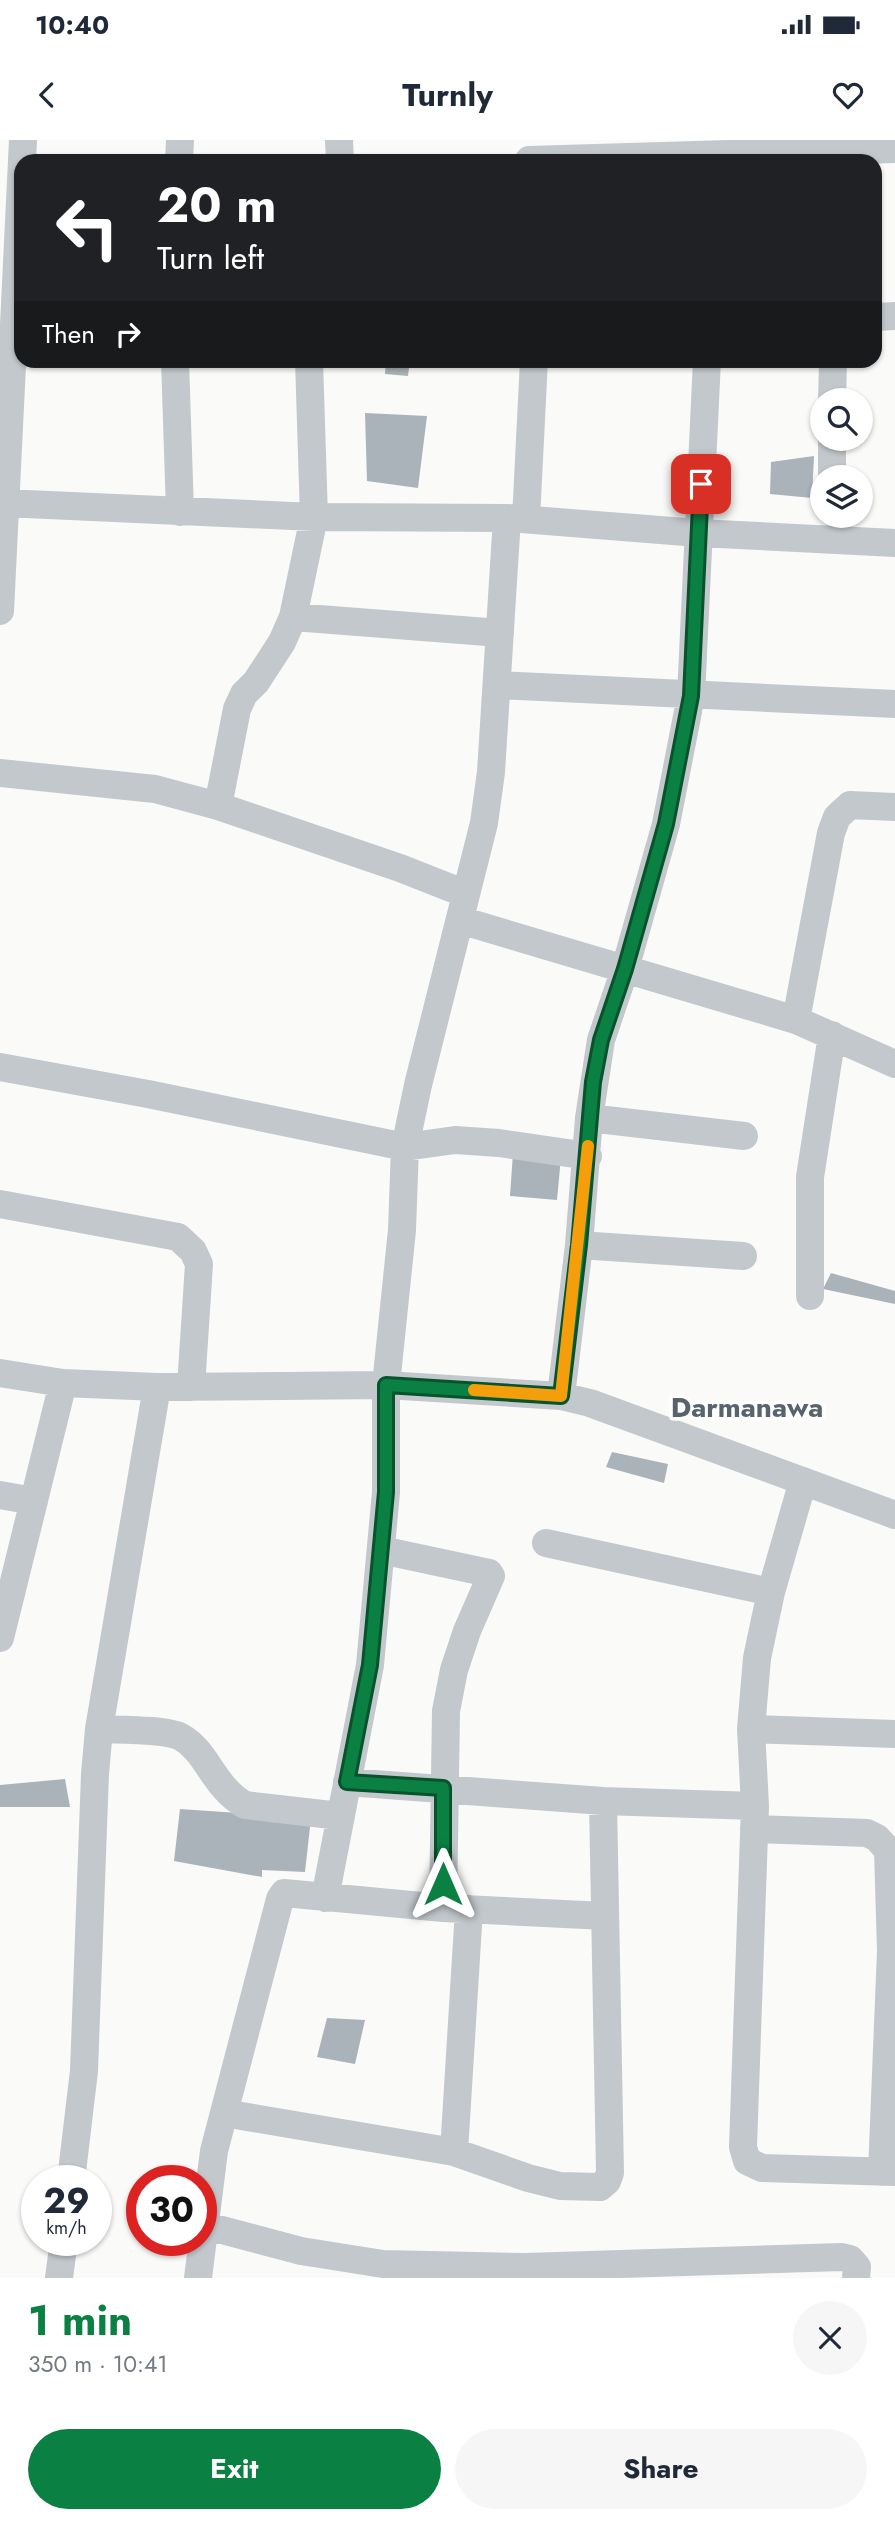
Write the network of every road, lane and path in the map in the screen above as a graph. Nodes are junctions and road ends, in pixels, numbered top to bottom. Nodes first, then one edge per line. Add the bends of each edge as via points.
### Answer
1 (779, 147) edge
2 (659, 148) edge
3 (895, 149) edge
4 (528, 154) edge
5 (14, 368) edge
6 (175, 368) edge
7 (309, 368) edge
8 (533, 368) edge
9 (707, 368) edge
10 (832, 368) edge
11 (832, 388) edge
12 (4, 503) junction
13 (180, 512) junction
14 (314, 517) junction
15 (517, 519) junction
16 (832, 528) edge
17 (698, 533) junction
18 (895, 543) edge
19 (0, 611) edge
20 (293, 617) junction
21 (499, 633) junction
22 (497, 685) junction
23 (691, 696) junction
24 (895, 705) edge
25 (0, 773) edge
26 (218, 806) junction
27 (895, 807) edge
28 (463, 907) junction
29 (625, 969) junction
30 (796, 1020) junction
31 (832, 1035) junction
32 (895, 1064) edge
33 (0, 1067) edge
34 (589, 1118) junction
35 (744, 1136) dead end
36 (405, 1147) junction
37 (588, 1156) junction
38 (0, 1204) edge
39 (579, 1245) junction
40 (743, 1256) dead end
41 (810, 1296) dead end
42 (0, 1373) edge
43 (63, 1383) junction
44 (386, 1385) junction
45 (157, 1387) junction
46 (191, 1387) junction
47 (561, 1396) junction
48 (803, 1481) junction
49 (0, 1495) edge
50 (34, 1501) junction
51 (894, 1510) edge
52 (546, 1543) dead end
53 (381, 1550) junction
54 (771, 1592) junction
55 (0, 1637) edge
56 (99, 1729) junction
57 (751, 1729) junction
58 (895, 1734) edge
59 (347, 1782) junction
60 (443, 1788) junction
61 (603, 1801) junction
62 (341, 1816) junction
63 (755, 1818) junction
64 (892, 1885) edge
65 (325, 1898) junction
66 (456, 1909) junction
67 (605, 1916) junction
68 (893, 1952) edge
69 (223, 2113) junction
70 (454, 2152) junction
71 (73, 2165) edge
72 (212, 2165) edge
73 (889, 2172) edge
74 (217, 2228) edge
75 (62, 2256) edge
76 (200, 2256) edge
77 (59, 2278) edge
78 (198, 2278) edge
79 (856, 2278) edge

1 - 2 street
1 - 3 street
2 - 4 street
5 - 12 street
6 - 13 street
7 - 14 street
8 - 15 street
9 - 17 street
10 - 11 street
12 - 13 street
12 - 19 street
13 - 14 street
14 - 15 street
14 - 20 street
15 - 17 street
15 - 21 street
16 - 17 street
16 - 18 street
17 - 23 street
20 - 21 street
20 - 26 street via 282,642 237,709
21 - 22 street
22 - 23 street
22 - 28 street via 484,823
23 - 24 street
23 - 29 street via 666,824
25 - 26 street via 155,789
26 - 28 street via 400,868
27 - 30 street via 850,806 837,817
28 - 29 street
28 - 36 street
29 - 30 street
29 - 34 street via 601,1040
30 - 31 street
31 - 32 street
31 - 41 street via 810,1177
33 - 36 street
34 - 35 street
34 - 37 street
36 - 37 street via 455,1140
36 - 44 street via 402,1230
37 - 39 street
38 - 46 street via 178,1237 193,1251 199,1264
39 - 40 street
39 - 47 street
42 - 43 street
43 - 45 street
43 - 50 street
44 - 46 street
44 - 47 street
44 - 53 street
45 - 46 street
45 - 56 street
47 - 48 street
48 - 51 street
48 - 54 street
49 - 50 street
50 - 55 street
52 - 54 street
53 - 59 street via 370,1665
53 - 60 street via 491,1576 454,1670 446,1711
54 - 57 street via 757,1658
56 - 62 street via 180,1736 194,1747 231,1797 245,1805
56 - 71 street via 84,2071
57 - 58 street
57 - 63 street
59 - 60 street
59 - 62 street
60 - 61 street
60 - 66 street
61 - 63 street
61 - 67 street
62 - 65 street
63 - 64 street via 867,1833 888,1850
63 - 73 street via 743,2147 747,2161 762,2168
64 - 68 street
65 - 66 street
65 - 69 street via 284,1893 280,1899
66 - 67 street
66 - 70 street
67 - 70 street via 607,2181 600,2187 560,2186
68 - 73 street
69 - 70 street
69 - 72 street
74 - 79 street via 301,2251 383,2264 525,2267 842,2257 857,2267
75 - 77 street
76 - 78 street

